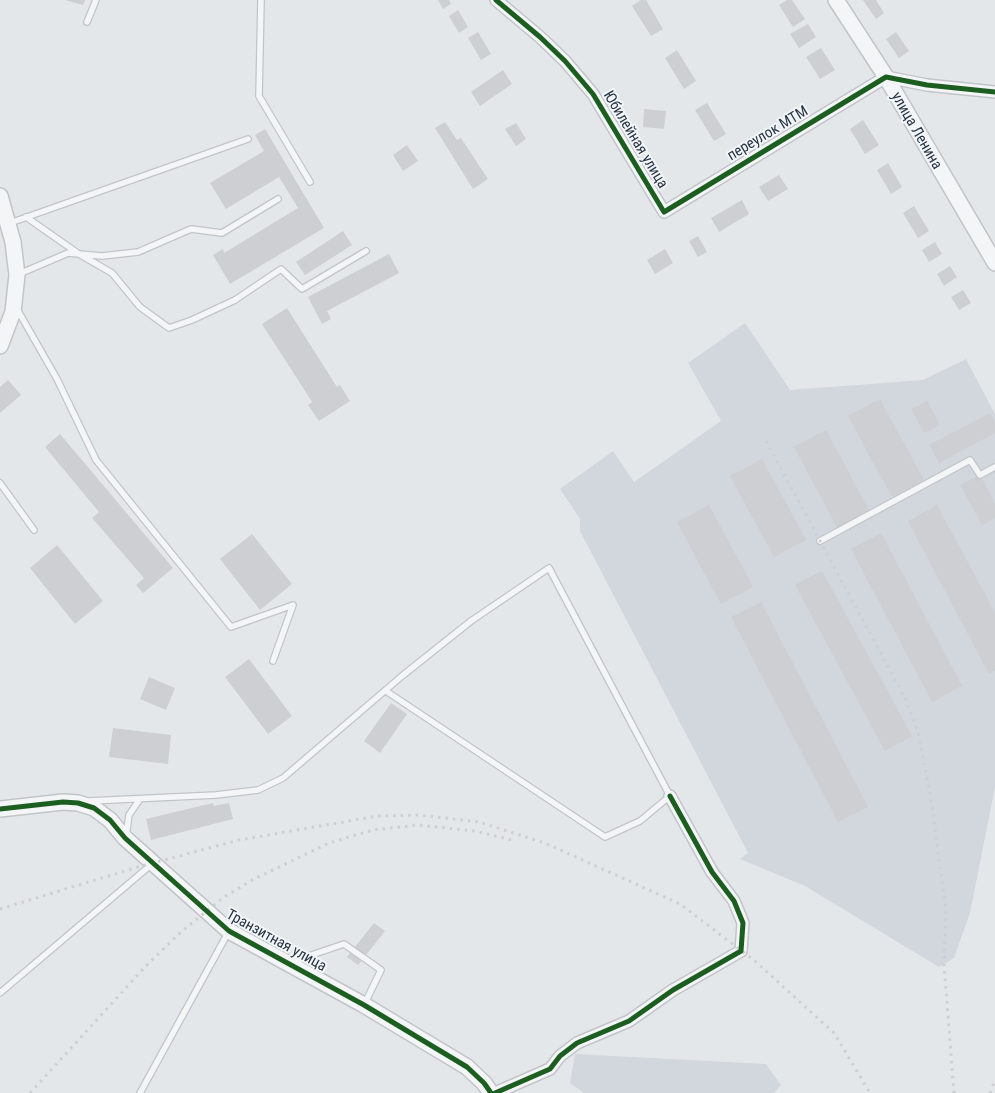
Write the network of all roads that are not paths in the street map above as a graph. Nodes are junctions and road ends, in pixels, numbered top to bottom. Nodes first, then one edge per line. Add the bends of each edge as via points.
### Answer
1 (96, 0) edge
2 (261, 0) edge
3 (496, 0) edge
4 (836, 0) edge
5 (88, 22) dead end
6 (886, 77) junction
7 (995, 92) edge
8 (248, 139) dead end
9 (310, 182) dead end
10 (0, 196) edge
11 (278, 199) dead end
12 (664, 212) joint
13 (26, 217) junction
14 (8, 224) junction
15 (366, 251) dead end
16 (79, 254) junction
17 (995, 262) edge
18 (16, 275) junction
19 (14, 302) junction
20 (0, 346) edge
21 (995, 467) edge
22 (0, 483) edge
23 (34, 530) dead end
24 (820, 541) dead end
25 (273, 661) dead end
26 (386, 691) junction
27 (670, 796) junction
28 (140, 799) junction
29 (63, 802) junction
30 (0, 809) edge
31 (125, 838) junction
32 (153, 862) junction
33 (229, 931) junction
34 (287, 963) junction
35 (0, 993) edge
36 (364, 1005) junction
37 (140, 1093) edge
38 (491, 1093) edge
39 (495, 1093) edge

1 - 5 lane
2 - 9 lane via 259,96
3 - 12 street, Юбилейная улица via 565,61 593,94
4 - 6 street, улица Ленина
6 - 7 street
6 - 12 street, переулок МТМ
6 - 17 street, улица Ленина
8 - 13 lane
10 - 14 street
11 - 16 lane via 222,233 191,229 138,252 102,256
13 - 14 lane
13 - 16 lane
14 - 18 street
15 - 16 lane via 302,288 281,269 235,300 169,328 140,307 112,273
16 - 18 lane via 68,253
18 - 19 street
19 - 20 street
19 - 25 lane via 57,379 96,460 231,627 293,605
21 - 24 lane via 980,475 970,460
22 - 23 lane
26 - 27 lane via 605,837 640,821
26 - 27 lane via 471,621 549,568
26 - 28 lane via 283,778 258,790
27 - 39 street via 712,872 734,901 743,923 741,951 673,990 629,1021 577,1043 550,1069
28 - 29 lane
28 - 31 lane via 129,816
29 - 30 street, Транзитная улица
29 - 31 street, Транзитная улица via 94,808 110,820
31 - 32 street, Транзитная улица
32 - 33 street, Транзитная улица
32 - 35 lane
33 - 34 street, Транзитная улица
33 - 37 lane
34 - 36 street, Транзитная улица
34 - 36 lane via 344,944 381,970
36 - 38 street, Транзитная улица via 466,1067

